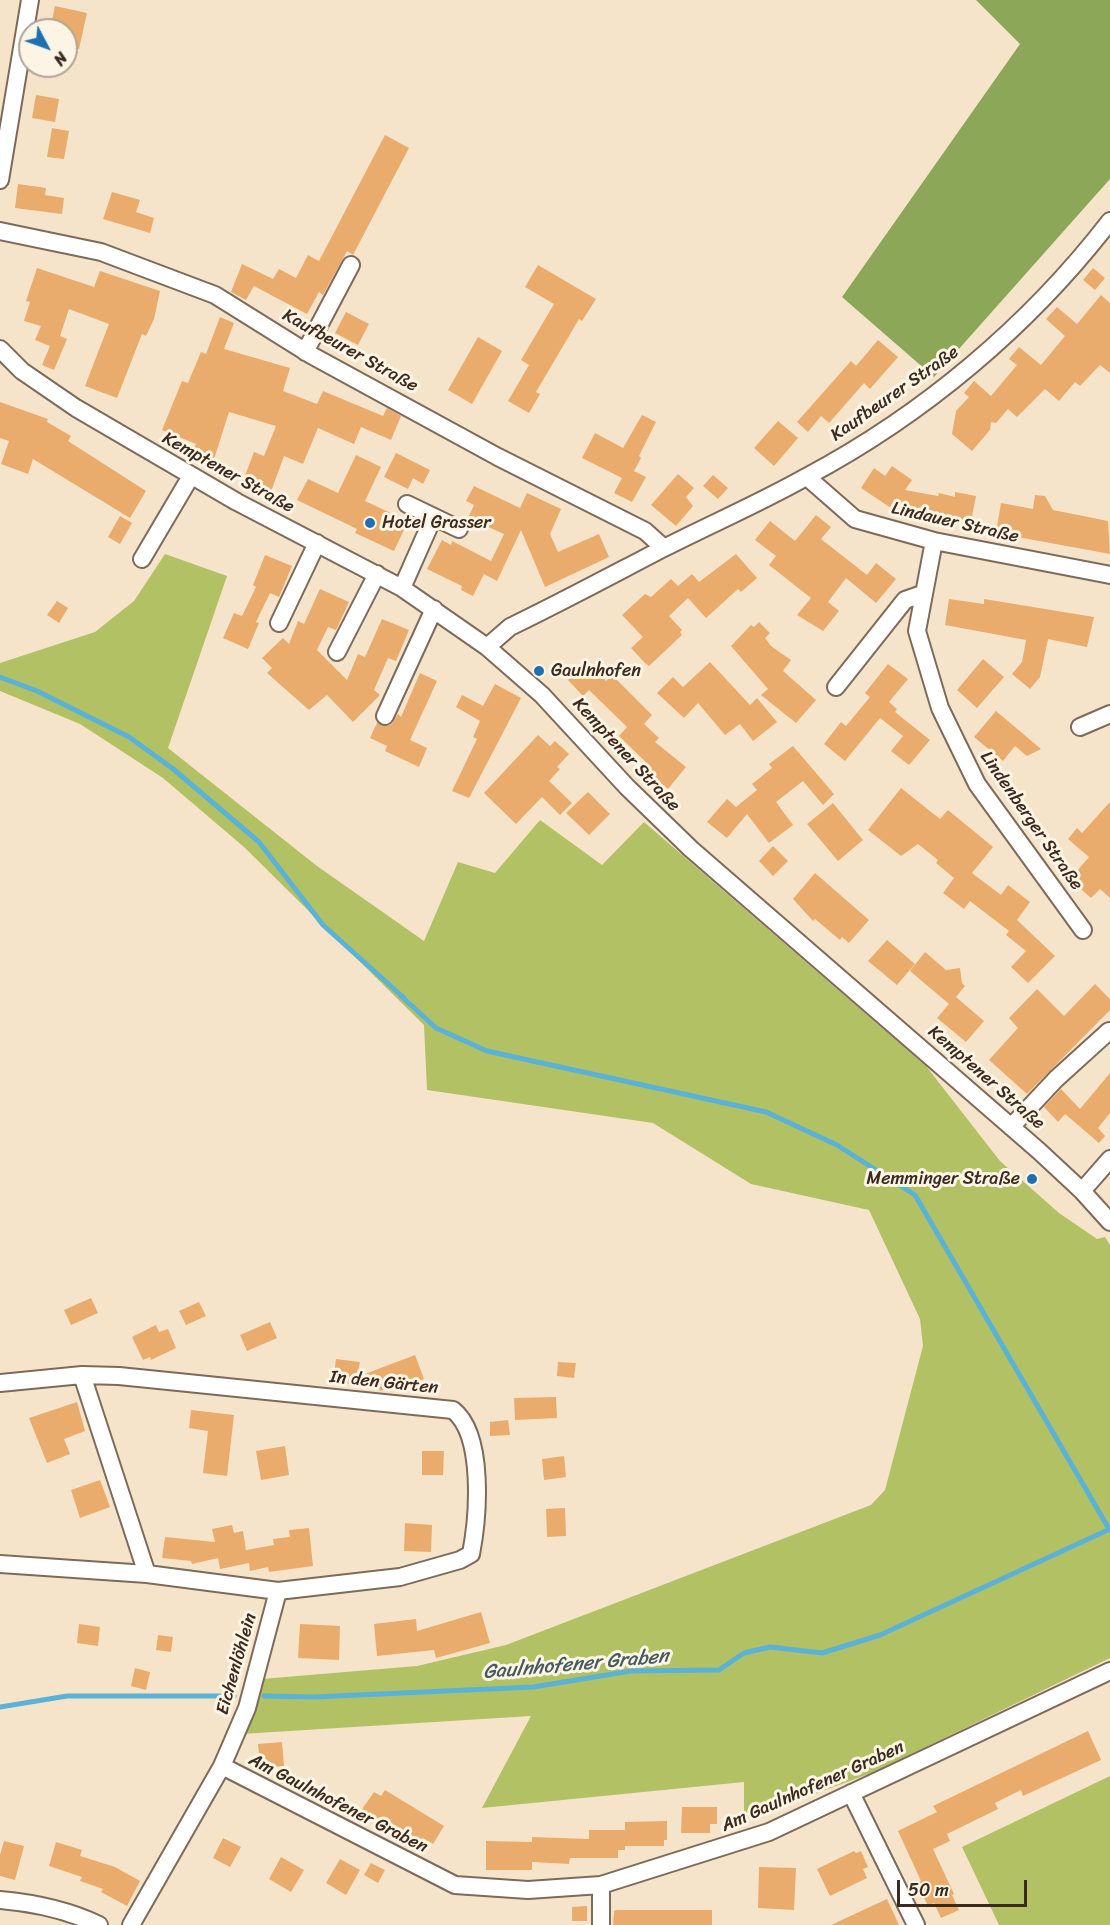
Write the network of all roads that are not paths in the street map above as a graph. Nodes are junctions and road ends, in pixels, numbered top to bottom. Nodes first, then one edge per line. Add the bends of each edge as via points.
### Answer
1 (30, 0) edge
2 (0, 180) edge
3 (1110, 221) edge
4 (0, 231) edge
5 (351, 265) dead end
6 (0, 350) edge
7 (306, 352) junction
8 (191, 476) junction
9 (807, 477) junction
10 (407, 504) dead end
11 (433, 518) junction
12 (459, 529) dead end
13 (934, 541) junction
14 (317, 543) junction
15 (664, 548) junction
16 (142, 559) dead end
17 (377, 574) junction
18 (1110, 575) edge
19 (402, 588) junction
20 (922, 594) junction
21 (434, 609) junction
22 (279, 623) dead end
23 (487, 647) junction
24 (337, 652) dead end
25 (836, 687) dead end
26 (1110, 714) edge
27 (385, 716) dead end
28 (1080, 727) dead end
29 (1083, 930) dead end
30 (1109, 1031) edge
31 (1011, 1127) junction
32 (1110, 1159) edge
33 (1082, 1191) junction
34 (1110, 1222) edge
35 (82, 1375) junction
36 (0, 1383) edge
37 (0, 1564) edge
38 (147, 1575) junction
39 (278, 1591) junction
40 (1110, 1671) edge
41 (222, 1766) junction
42 (851, 1793) junction
43 (601, 1885) junction
44 (0, 1900) edge
45 (99, 1925) edge
46 (131, 1925) edge
47 (601, 1925) edge
48 (916, 1925) edge

1 - 2 street
3 - 9 street, Kaufbeurer Straße via 995,347 862,444
4 - 7 street, Kaufbeurer Straße via 101,252 215,295
5 - 7 street
6 - 8 street, Kemptener Straße via 38,383
7 - 15 street, Kaufbeurer Straße via 498,458 645,531
8 - 14 street, Kemptener Straße
8 - 16 street
9 - 13 street, Lindauer Straße via 855,519
9 - 15 street, Kaufbeurer Straße
10 - 11 street
11 - 12 street
11 - 19 street
13 - 18 street, Lindauer Straße
13 - 20 street, Lindenberger Straße
14 - 17 street, Kemptener Straße
14 - 22 street
15 - 23 street, Kaufbeurer Straße via 510,627
17 - 19 street, Kemptener Straße
17 - 24 street
19 - 21 street, Kemptener Straße
20 - 25 street via 905,600
20 - 29 street, Lindenberger Straße via 917,631 926,667 956,744 977,784
21 - 23 street, Kemptener Straße
21 - 27 street
23 - 31 street, Kemptener Straße via 542,695 691,849
26 - 28 street
30 - 31 street
31 - 33 street, Kemptener Straße
32 - 33 street
33 - 34 street, Kemptener Straße
35 - 36 street, In den Gärten
35 - 38 street
35 - 39 street, In den Gärten via 171,1380 453,1410 462,1418 478,1483 471,1554 400,1577
37 - 38 street, Eichenlöhlein
38 - 39 street, Eichenlöhlein
39 - 41 street, Eichenlöhlein via 248,1708
40 - 42 street, Am Gaulnhofener Graben
41 - 43 street, Am Gaulnhofener Graben via 455,1885 528,1890
41 - 46 street, Eichenlöhlein
42 - 43 street, Am Gaulnhofener Graben via 769,1832
42 - 48 street
43 - 47 street
44 - 45 street via 45,1907

